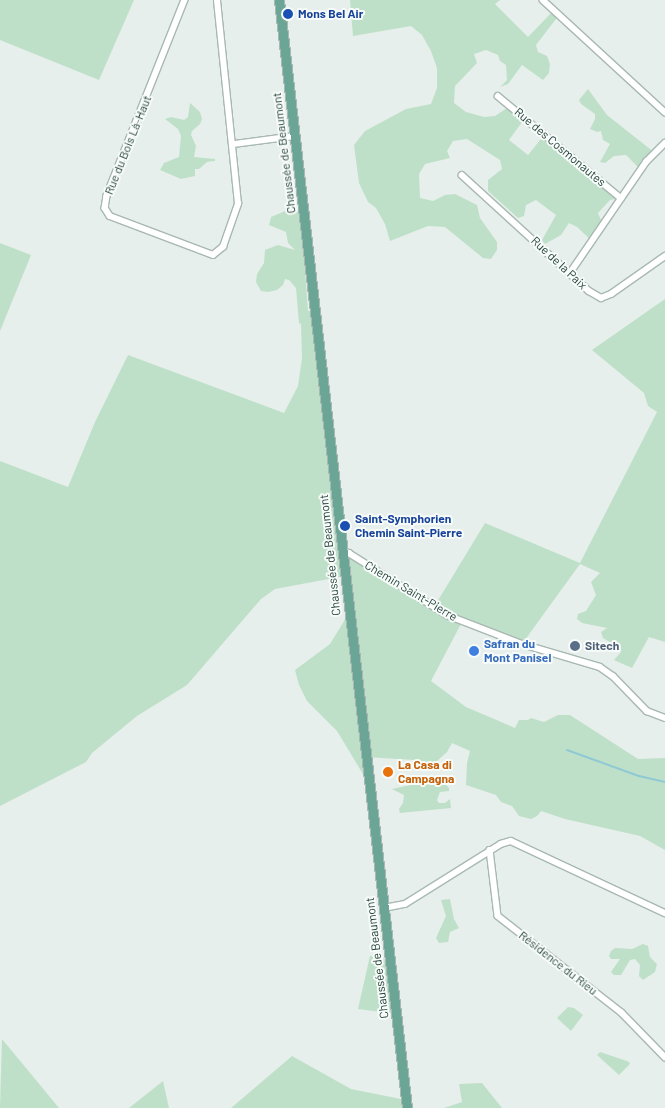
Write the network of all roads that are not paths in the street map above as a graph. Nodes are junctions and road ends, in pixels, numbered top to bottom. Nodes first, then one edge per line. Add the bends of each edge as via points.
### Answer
1 (185, 0) edge
2 (217, 0) edge
3 (279, 0) edge
4 (543, 0) edge
5 (498, 96) dead end
6 (665, 112) edge
7 (295, 136) junction
8 (665, 143) edge
9 (234, 144) junction
10 (462, 174) dead end
11 (621, 198) junction
12 (665, 256) edge
13 (570, 273) junction
14 (342, 552) junction
15 (665, 718) edge
16 (490, 850) junction
17 (384, 908) junction
18 (665, 913) edge
19 (665, 1057) edge
20 (406, 1108) edge

1 - 9 street, Rue du Bois Là-Haut via 107,196 106,212 206,254 219,252 238,204
2 - 9 street, Rue du Bois Là-Haut
3 - 7 main road, Chaussée de Beaumont
4 - 6 street
5 - 11 street, Rue des Cosmonautes
7 - 9 street
7 - 14 main road, Chaussée de Beaumont
8 - 11 street via 646,162
10 - 13 street, Rue de la Paix
11 - 13 street
12 - 13 street, Rue de la Paix via 601,298
14 - 15 street, Chemin Saint-Pierre via 349,553 447,615 522,644 600,667 651,714
14 - 17 main road, Chaussée de Beaumont
16 - 17 street via 405,904
16 - 18 street via 506,842 518,844
16 - 19 street, Résidence du Rieu via 498,916 622,1013
17 - 20 main road, Chaussée de Beaumont

